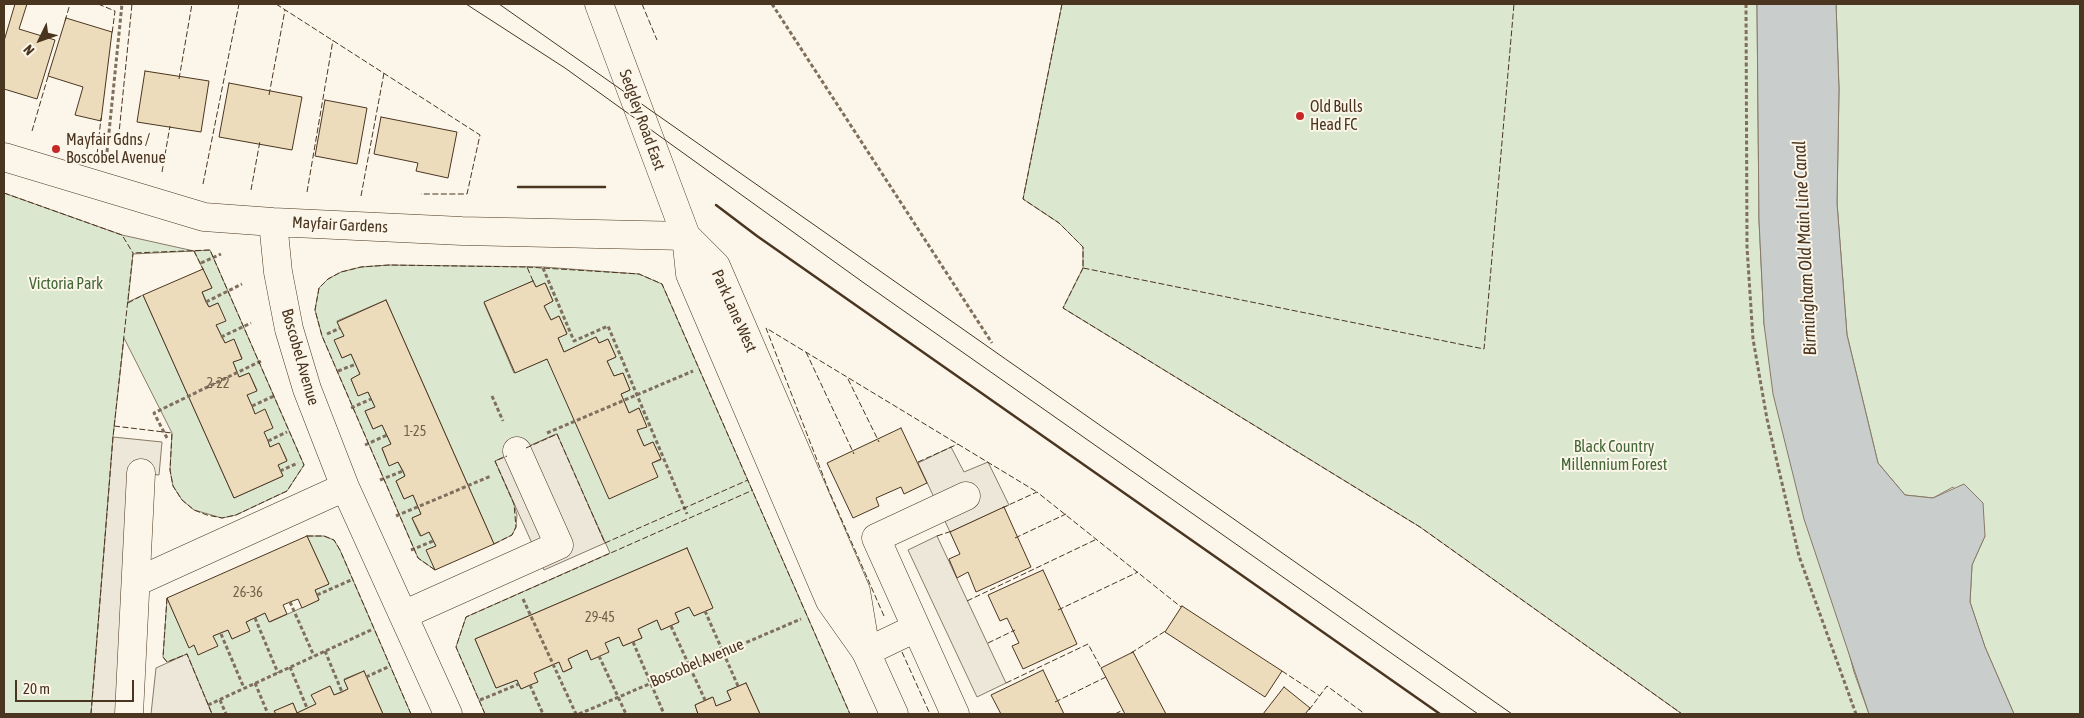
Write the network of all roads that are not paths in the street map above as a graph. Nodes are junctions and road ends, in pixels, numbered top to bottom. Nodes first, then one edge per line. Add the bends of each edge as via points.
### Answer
1 (599, 4) edge
2 (4, 158) edge
3 (273, 222) junction
4 (686, 236) junction
5 (517, 451) dead end
6 (141, 473) dead end
7 (345, 487) junction
8 (966, 496) dead end
9 (136, 582) junction
10 (403, 615) junction
11 (916, 628) junction
12 (866, 652) junction
13 (129, 714) edge
14 (448, 714) edge
15 (894, 714) edge
16 (955, 714) edge

1 - 4 street, Sedgley Road East
2 - 3 street, Mayfair Gardens via 204,217
3 - 4 street, Mayfair Gardens via 462,231
3 - 7 street, Boscobel Avenue via 289,329 307,389
4 - 12 street, Park Lane West via 716,266 724,284 856,591
5 - 10 street via 560,545
6 - 9 street
7 - 9 street
7 - 10 street, Boscobel Avenue
8 - 11 street via 876,538
9 - 13 street
10 - 14 street, Boscobel Avenue
11 - 12 street
11 - 16 street
12 - 15 street, Park Lane West

